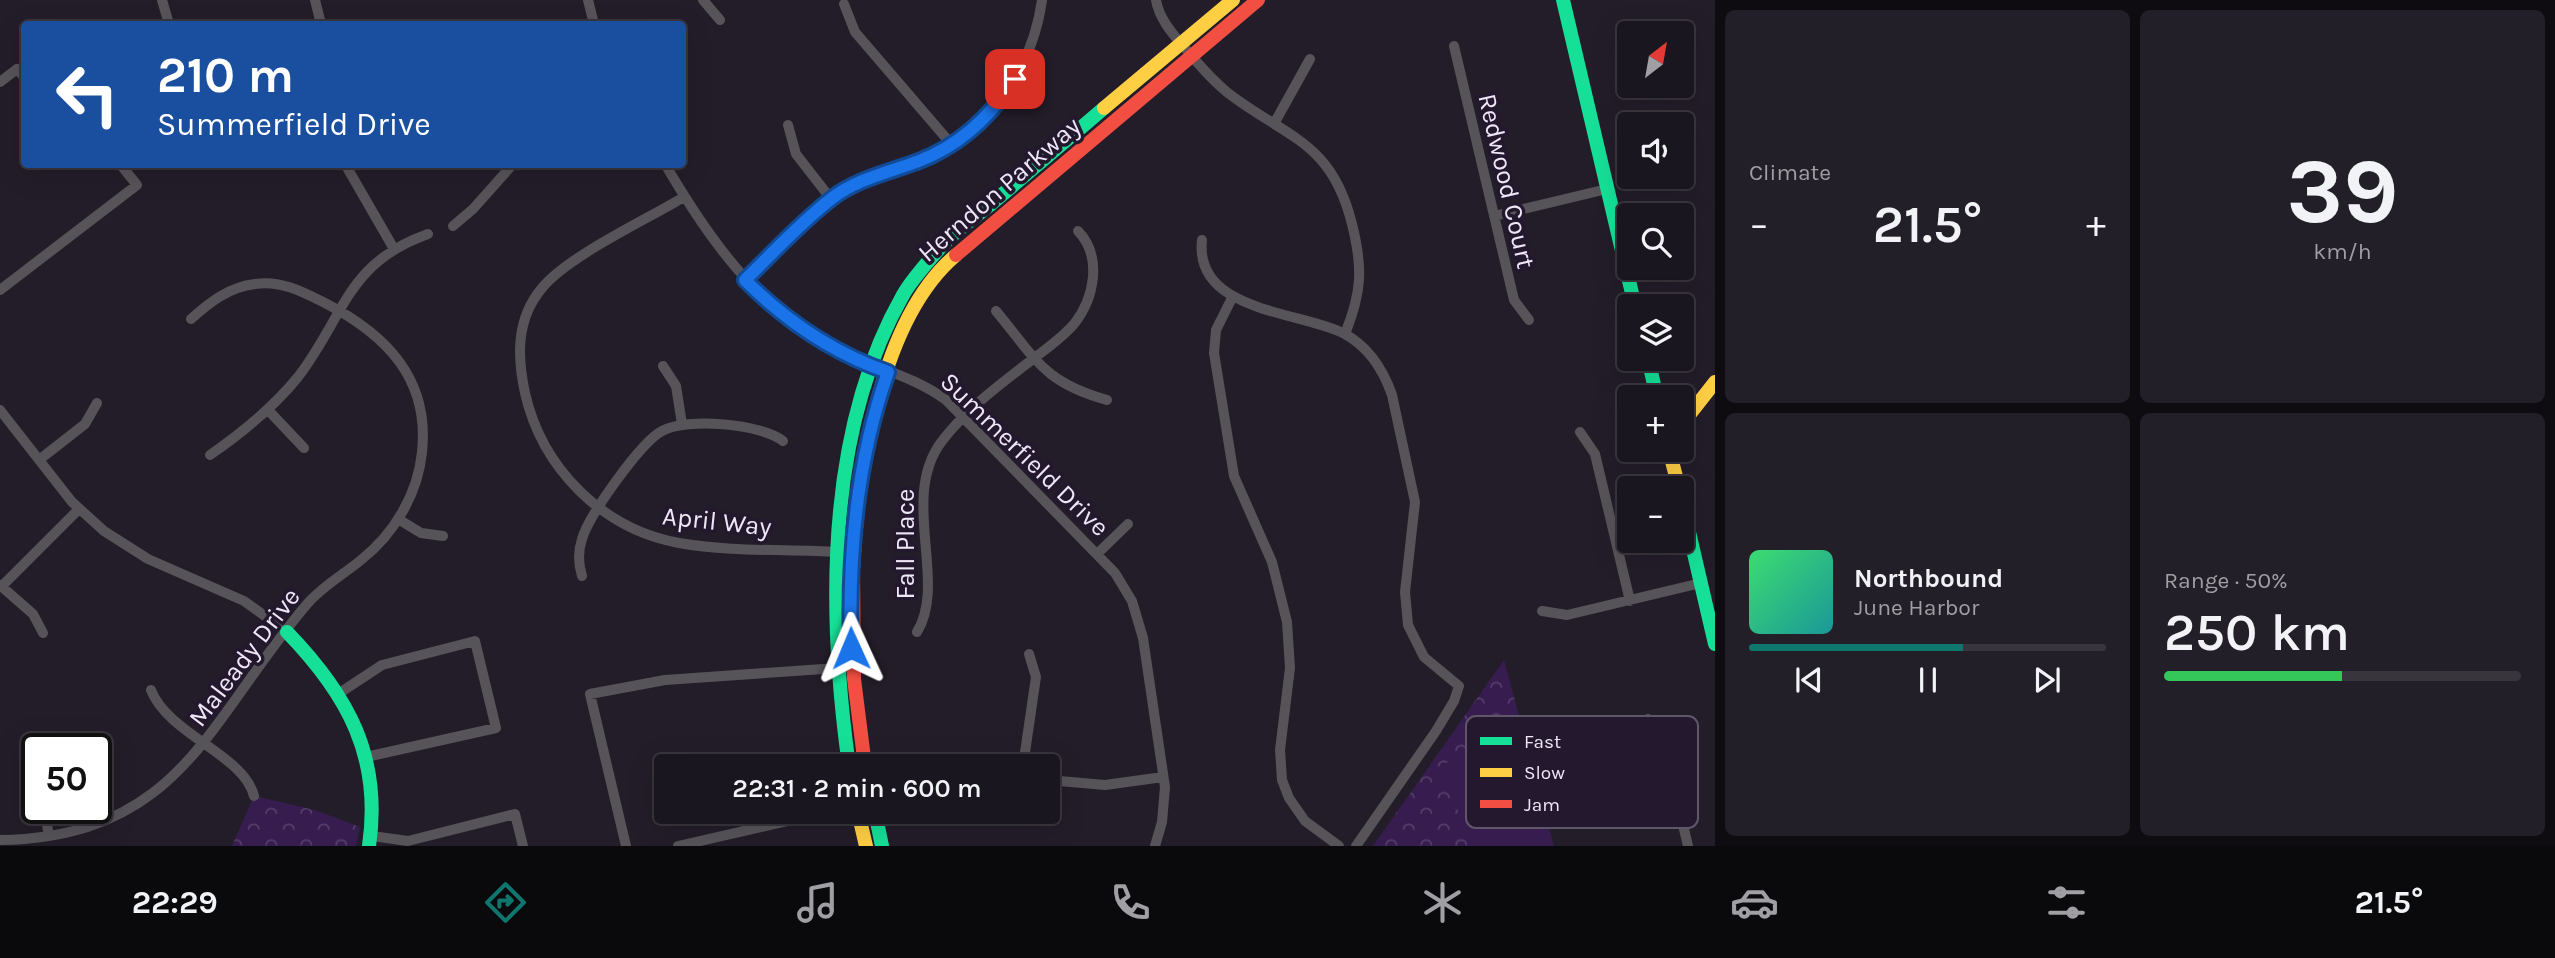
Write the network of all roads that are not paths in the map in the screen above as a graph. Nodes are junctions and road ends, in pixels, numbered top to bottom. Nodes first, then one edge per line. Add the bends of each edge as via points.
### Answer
1 (162, 0) edge
2 (315, 0) edge
3 (588, 0) edge
4 (703, 0) edge
5 (1042, 0) edge
6 (1156, 0) edge
7 (1233, 0) edge
8 (1258, 0) edge
9 (1563, 0) edge
10 (844, 4) dead end
11 (720, 20) dead end
12 (168, 21) edge
13 (320, 21) edge
14 (593, 21) edge
15 (1181, 44) junction
16 (1454, 46) dead end
17 (1191, 55) junction
18 (1310, 59) dead end
19 (21, 74) edge
20 (0, 82) edge
21 (1275, 122) junction
22 (788, 125) dead end
23 (952, 145) junction
24 (123, 168) edge
25 (347, 168) edge
26 (510, 168) edge
27 (667, 168) edge
28 (1607, 189) junction
29 (684, 197) junction
30 (831, 199) junction
31 (1494, 216) junction
32 (453, 226) dead end
33 (1078, 231) dead end
34 (428, 234) dead end
35 (1202, 240) dead end
36 (394, 249) junction
37 (745, 280) junction
38 (0, 290) edge
39 (1632, 294) edge
40 (1233, 296) junction
41 (339, 310) junction
42 (996, 311) dead end
43 (191, 319) dead end
44 (1528, 320) dead end
45 (1345, 334) junction
46 (1033, 359) junction
47 (663, 366) dead end
48 (872, 366) junction
49 (888, 372) junction
50 (1715, 382) edge
51 (1107, 400) dead end
52 (97, 403) dead end
53 (1694, 409) edge
54 (0, 410) edge
55 (268, 410) junction
56 (964, 418) junction
57 (682, 424) junction
58 (1580, 432) dead end
59 (783, 441) dead end
60 (304, 448) dead end
61 (210, 455) dead end
62 (39, 460) junction
63 (598, 508) junction
64 (79, 509) junction
65 (398, 519) junction
66 (1128, 524) dead end
67 (443, 536) dead end
68 (837, 552) junction
69 (1694, 553) edge
70 (1097, 554) junction
71 (582, 576) dead end
72 (1701, 583) junction
73 (1, 585) edge
74 (1630, 601) junction
75 (1542, 611) dead end
76 (287, 632) junction
77 (917, 632) dead end
78 (43, 633) dead end
79 (1715, 644) edge
80 (1030, 654) dead end
81 (852, 667) junction
82 (837, 668) junction
83 (151, 690) dead end
84 (338, 694) junction
85 (204, 744) junction
86 (848, 754) edge
87 (863, 754) edge
88 (1025, 754) edge
89 (366, 757) junction
90 (1163, 777) junction
91 (1060, 781) edge
92 (254, 796) dead end
93 (46, 824) edge
94 (774, 824) edge
95 (861, 824) edge
96 (877, 824) edge
97 (1684, 828) edge
98 (48, 836) junction
99 (0, 840) edge
100 (370, 841) edge
101 (523, 846) edge
102 (626, 846) edge
103 (678, 846) edge
104 (866, 846) edge
105 (882, 846) edge
106 (1155, 846) edge
107 (1339, 846) edge
108 (1356, 846) edge
109 (1688, 846) edge

1 - 12 street
2 - 13 street
3 - 14 street
4 - 11 street
5 - 23 street via 1030,47 1015,79 985,117
6 - 15 street via 1161,16
7 - 15 main road, Herndon Parkway
8 - 17 main road, Herndon Parkway
9 - 28 main road
10 - 23 street via 855,32
15 - 17 street
15 - 48 main road, Herndon Parkway via 930,257 902,293
16 - 31 street, Redwood Court
17 - 21 street via 1230,94
17 - 49 main road, Herndon Parkway via 944,265 907,316
18 - 21 street
19 - 20 street via 17,69
21 - 45 street via 1323,162 1349,210 1360,279 1356,307
22 - 30 street via 796,154
23 - 30 street
24 - 38 street via 137,185
25 - 36 street
26 - 32 street
27 - 29 street, Summerfield Drive
28 - 31 street
28 - 39 main road
29 - 37 street, Summerfield Drive
29 - 63 street, April Way via 556,273 537,294 521,328 520,373 538,434 567,479
30 - 37 street
31 - 44 street, Redwood Court via 1514,300
33 - 46 street, Fall Place via 1092,255 1090,293 1073,324
34 - 36 street
35 - 40 street via 1205,269
36 - 41 street via 365,271
37 - 48 street, Summerfield Drive via 804,330
40 - 45 street
40 - 107 street via 1216,330 1214,354 1234,476 1272,562 1287,622 1290,668 1280,750 1282,780 1305,821
41 - 43 street, Maleady Drive via 290,287 268,283 228,291
41 - 55 street via 310,360
41 - 65 street, Maleady Drive via 391,350 417,399 422,453 415,484
42 - 46 street
45 - 108 street via 1370,354 1387,380 1410,466 1415,517 1405,609 1410,634 1424,657 1459,686 1436,730
46 - 51 street via 1069,388
46 - 56 street, Fall Place
47 - 57 street via 676,386
48 - 49 street, Summerfield Drive
48 - 68 main road, Herndon Parkway via 850,460
49 - 56 street, Summerfield Drive via 934,391
49 - 81 main road, Herndon Parkway via 871,433 856,518 851,567
50 - 53 main road
52 - 62 street via 85,424
54 - 62 street
55 - 60 street
55 - 61 street
56 - 70 street, Summerfield Drive
56 - 77 street, Fall Place via 935,451 925,478 927,605
57 - 59 street via 758,429
57 - 63 street via 652,438
58 - 74 street via 1595,454
62 - 64 street
63 - 68 street, April Way via 633,528 680,543
63 - 71 street via 580,547
64 - 73 street
64 - 76 street via 125,546 232,595
65 - 67 street via 421,533
65 - 76 street, Maleady Drive via 373,551 311,600
66 - 70 street
68 - 82 main road, Herndon Parkway
69 - 72 main road
70 - 90 street, Summerfield Drive via 1124,586 1139,618
72 - 74 street
72 - 79 main road
73 - 78 street via 33,614
74 - 75 street via 1567,615
76 - 84 main road
76 - 85 street, Maleady Drive
80 - 88 street via 1035,677
81 - 82 street
81 - 87 main road, Herndon Parkway
82 - 86 main road, Herndon Parkway
82 - 102 street via 665,680 590,694
83 - 85 street via 166,714
84 - 89 main road
84 - 89 street via 382,665 475,641 496,728
85 - 92 street via 243,775
85 - 98 street, Maleady Drive via 174,777 135,805 96,823
89 - 100 main road via 373,802
90 - 91 street via 1105,785
90 - 106 street, Summerfield Drive via 1165,805
93 - 98 street
94 - 103 street
95 - 104 main road
96 - 105 main road
97 - 109 street
98 - 99 street, Maleady Drive
100 - 101 street via 408,841 515,814

